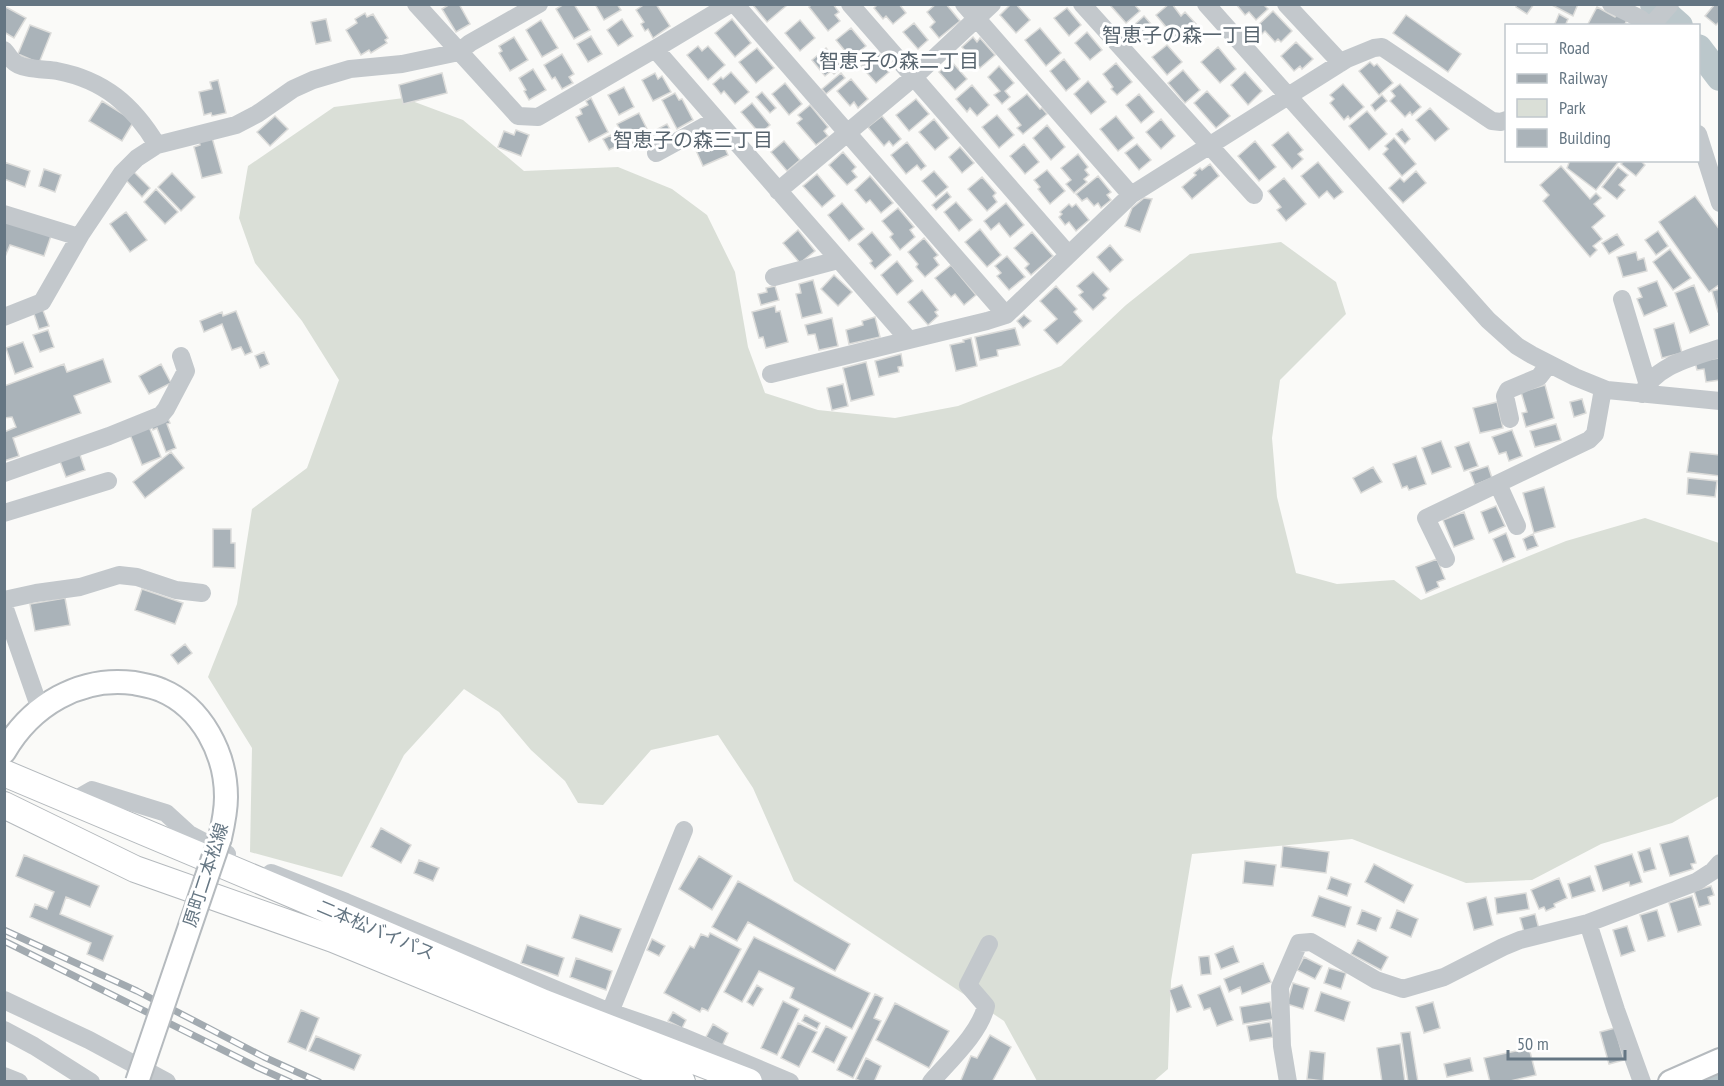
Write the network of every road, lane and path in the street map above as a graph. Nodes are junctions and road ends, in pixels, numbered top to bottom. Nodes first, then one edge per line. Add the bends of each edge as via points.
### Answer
1 (416, 4) edge
2 (539, 4) edge
3 (730, 4) edge
4 (735, 4) edge
5 (850, 4) edge
6 (992, 4) edge
7 (1082, 4) edge
8 (1206, 4) edge
9 (1286, 4) edge
10 (1611, 4) edge
11 (1670, 4) edge
12 (970, 11) edge
13 (1647, 24) edge
14 (1651, 24) edge
15 (655, 49) junction
16 (4, 50) edge
17 (459, 52) junction
18 (1341, 63) junction
19 (914, 77) junction
20 (1287, 96) junction
21 (716, 120) junction
22 (1505, 120) edge
23 (846, 132) junction
24 (1700, 141) edge
25 (157, 145) junction
26 (1211, 145) junction
27 (656, 153) dead end
28 (778, 191) junction
29 (1131, 195) junction
30 (1254, 195) dead end
31 (1719, 203) edge
32 (4, 214) edge
33 (79, 237) junction
34 (1068, 254) junction
35 (838, 260) junction
36 (774, 277) dead end
37 (1622, 299) dead end
38 (1006, 315) junction
39 (4, 317) edge
40 (909, 340) junction
41 (1719, 348) edge
42 (181, 356) dead end
43 (1549, 364) junction
44 (771, 374) dead end
45 (1644, 388) junction
46 (1603, 389) junction
47 (1719, 401) edge
48 (1510, 419) dead end
49 (4, 473) edge
50 (108, 481) dead end
51 (1498, 484) junction
52 (4, 513) edge
53 (1517, 526) dead end
54 (1446, 559) dead end
55 (202, 593) dead end
56 (4, 600) edge
57 (4, 606) edge
58 (40, 709) junction
59 (4, 752) edge
60 (4, 773) edge
61 (71, 802) junction
62 (4, 805) edge
63 (684, 830) dead end
64 (1719, 863) edge
65 (1588, 923) junction
66 (989, 944) dead end
67 (4, 1000) edge
68 (610, 1012) junction
69 (4, 1030) edge
70 (1719, 1060) edge
71 (4, 1076) edge
72 (1671, 1081) edge
73 (19, 1082) edge
74 (91, 1082) edge
75 (137, 1082) edge
76 (167, 1082) edge
77 (682, 1082) edge
78 (749, 1082) edge
79 (790, 1082) edge
80 (931, 1082) edge
81 (1288, 1082) edge
82 (1642, 1082) edge

1 - 17 street
2 - 17 street
3 - 15 street
4 - 23 street
5 - 19 street
6 - 12 street
7 - 26 street
8 - 20 street
9 - 18 street
10 - 13 street
11 - 14 street
12 - 19 street
12 - 29 street
15 - 17 street via 538,117 518,116
15 - 21 street
16 - 25 street via 18,65 58,71 98,84 129,107
17 - 25 street via 351,69 313,80 236,125
18 - 20 street
18 - 22 street via 1382,46 1492,121
19 - 23 street
19 - 34 street
20 - 26 street
20 - 43 street via 1488,320 1517,346
21 - 27 street
21 - 28 street
23 - 28 street
23 - 38 street
24 - 31 street
25 - 33 street via 122,173
26 - 29 street
26 - 30 street
28 - 35 street
29 - 34 street
32 - 33 street
33 - 39 street via 42,302
34 - 38 street
35 - 36 street
35 - 40 street
37 - 45 street
38 - 40 street
40 - 44 street
41 - 45 street via 1662,370
42 - 49 street via 186,371 161,415
43 - 46 street
43 - 48 street via 1539,377 1508,390 1504,396
45 - 46 street
45 - 47 street
46 - 51 street via 1595,434 1589,440
50 - 52 street
51 - 53 street
51 - 54 street via 1426,518
55 - 56 street via 119,575 80,587
57 - 58 street
58 - 59 main road, 原町二本松線
58 - 75 main road, 原町二本松線, bridge via 81,687 117,682 142,684 186,705 202,721 221,762 225,819
60 - 61 highway, 二本松バイパス
61 - 68 street via 92,790 166,813 189,834 235,858
61 - 78 highway, 二本松バイパス via 544,1003
62 - 77 highway, 二本松バイパス via 135,869 333,939
63 - 68 street
64 - 65 street via 1696,882
65 - 81 street via 1520,940 1444,977 1402,989 1376,980 1311,942 1299,943 1280,987
65 - 82 street
66 - 80 street via 968,985 986,1006 983,1017
67 - 76 street
68 - 79 street via 683,1037
69 - 74 street
70 - 72 main road
71 - 73 street

